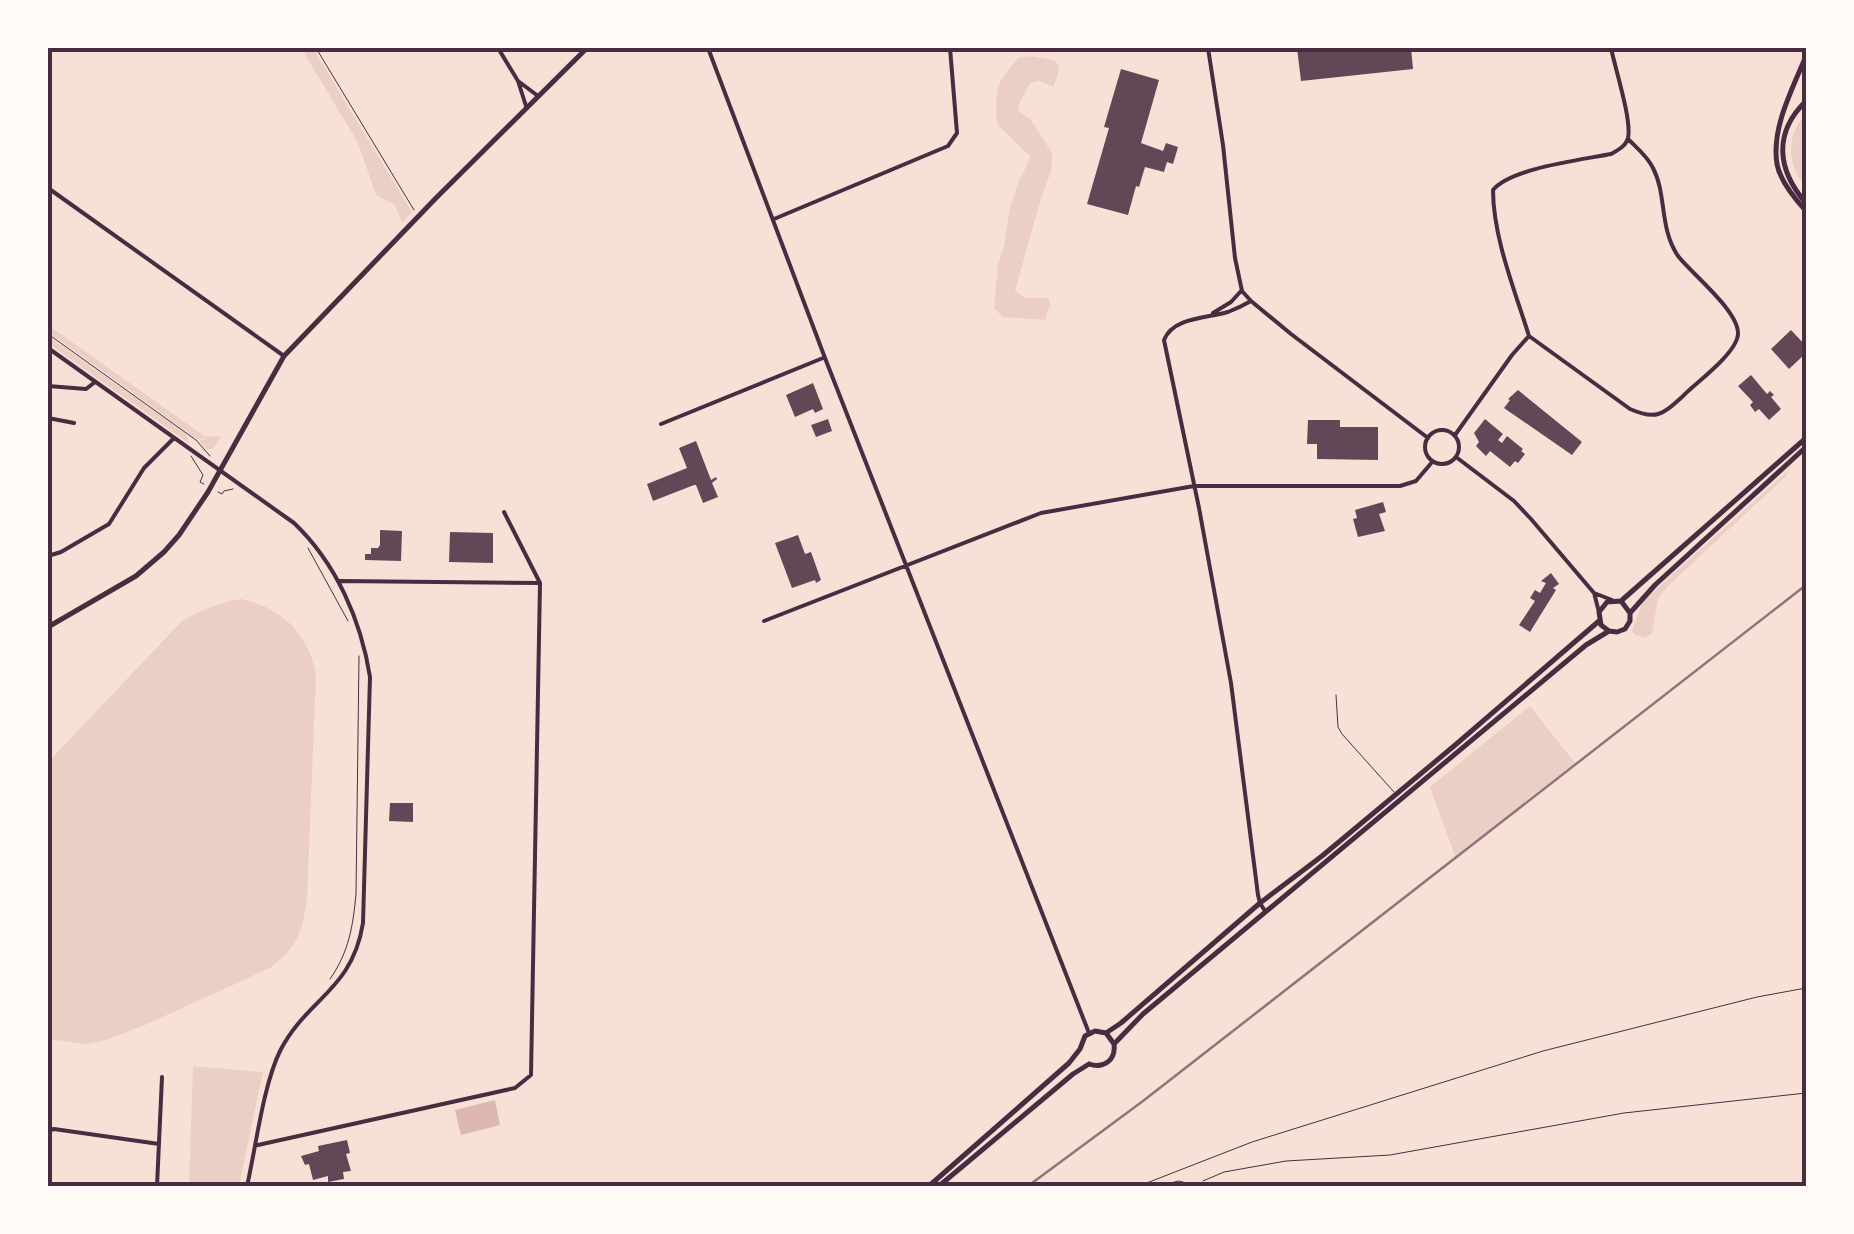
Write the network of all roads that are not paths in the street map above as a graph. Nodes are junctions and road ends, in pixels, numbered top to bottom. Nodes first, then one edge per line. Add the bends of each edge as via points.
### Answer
1 (498, 48) edge
2 (587, 48) edge
3 (708, 48) edge
4 (950, 48) edge
5 (1208, 48) edge
6 (1611, 48) edge
7 (1806, 56) edge
8 (518, 81) junction
9 (538, 97) junction
10 (1806, 101) edge
11 (528, 108) junction
12 (1628, 139) junction
13 (48, 188) edge
14 (1806, 203) edge
15 (1806, 212) edge
16 (773, 219) junction
17 (1242, 291) junction
18 (1251, 301) junction
19 (1210, 315) junction
20 (1529, 336) junction
21 (48, 348) edge
22 (284, 356) junction
23 (825, 358) junction
24 (95, 382) junction
25 (48, 386) edge
26 (48, 418) edge
27 (74, 422) dead end
28 (661, 424) dead end
29 (1454, 434) junction
30 (174, 438) junction
31 (1428, 438) junction
32 (1806, 438) edge
33 (1806, 447) edge
34 (1456, 457) junction
35 (1432, 461) junction
36 (221, 470) junction
37 (1194, 486) junction
38 (504, 512) dead end
39 (48, 556) edge
40 (906, 566) junction
41 (338, 581) junction
42 (540, 583) junction
43 (1594, 593) junction
44 (1612, 600) junction
45 (1621, 602) junction
46 (1599, 612) junction
47 (1630, 612) junction
48 (1599, 621) junction
49 (764, 622) dead end
50 (48, 627) edge
51 (1609, 631) junction
52 (1336, 695) dead end
53 (1396, 794) junction
54 (1323, 859) junction
55 (1260, 903) junction
56 (1265, 911) junction
57 (1089, 1033) junction
58 (1106, 1034) junction
59 (1114, 1044) junction
60 (1080, 1048) junction
61 (1089, 1064) junction
62 (162, 1077) dead end
63 (48, 1132) edge
64 (159, 1144) junction
65 (256, 1145) junction
66 (157, 1186) edge
67 (247, 1186) edge
68 (929, 1186) edge
69 (939, 1186) edge

1 - 8 street
2 - 9 main road
3 - 16 street
4 - 16 street via 958,133 948,146
5 - 17 street
6 - 12 street
7 - 15 main road via 1776,144 1777,167
8 - 9 street
8 - 11 street
9 - 11 main road
10 - 14 main road via 1792,115 1782,154
11 - 22 main road
12 - 20 street via 1610,154 1520,174 1493,190
12 - 20 street via 1654,170 1678,255 1734,318 1733,349 1656,417 1630,410
13 - 22 street
16 - 23 street
17 - 18 street
17 - 19 street
18 - 19 street
18 - 31 street
19 - 37 street via 1174,327 1164,340
20 - 29 street
21 - 24 street
22 - 36 main road
23 - 28 street
23 - 40 street
24 - 25 street via 86,389
24 - 30 street
26 - 27 street
29 - 31 street via 1435,431
29 - 34 street
30 - 36 street
30 - 39 street via 144,468 109,524
31 - 35 street
32 - 45 main road
33 - 47 main road
34 - 35 street
34 - 43 street via 1514,501
35 - 37 street via 1416,481 1400,486
36 - 41 street via 294,523
36 - 50 main road via 156,560
37 - 40 street via 1042,513
37 - 55 street via 1236,713
38 - 42 street
40 - 49 street
40 - 57 street
41 - 42 street
41 - 65 street via 365,644 370,677 360,940 334,988 278,1054
42 - 65 street via 530,1075 515,1088
43 - 44 street
43 - 46 street
44 - 45 main road
44 - 46 main road
45 - 47 main road
46 - 48 main road
47 - 51 main road via 1625,629
48 - 51 main road
48 - 53 main road
51 - 54 main road
52 - 53 lane via 1342,734
53 - 54 main road
54 - 55 main road
54 - 56 main road
55 - 56 street
55 - 58 main road
56 - 59 main road
57 - 58 main road
57 - 60 main road
58 - 59 main road
59 - 61 main road via 1110,1060
60 - 61 main road
60 - 68 main road
61 - 69 main road
62 - 64 street
63 - 64 street
64 - 66 street
65 - 67 street

